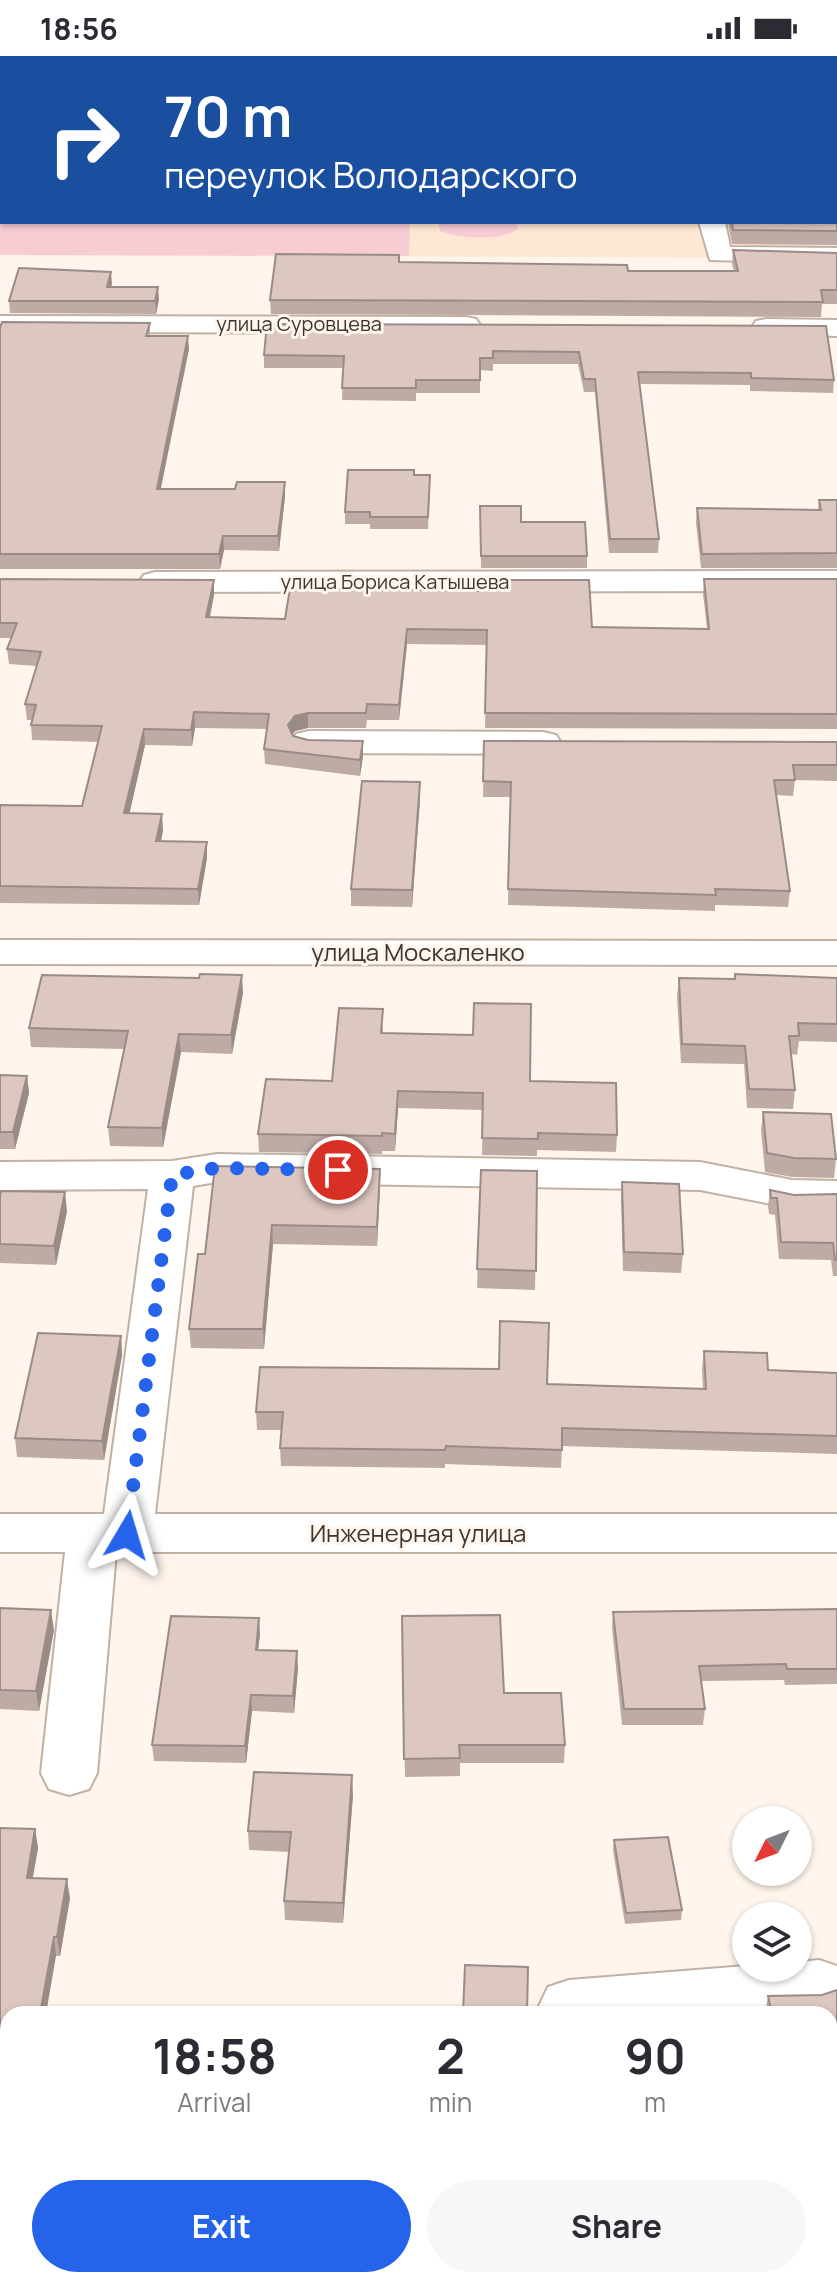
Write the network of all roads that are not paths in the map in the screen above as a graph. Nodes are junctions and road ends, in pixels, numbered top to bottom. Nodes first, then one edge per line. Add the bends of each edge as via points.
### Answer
1 (714, 228) edge
2 (789, 234) edge
3 (837, 256) edge
4 (0, 324) edge
5 (489, 325) edge
6 (742, 327) edge
7 (837, 328) edge
8 (837, 581) edge
9 (126, 582) edge
10 (309, 742) edge
11 (573, 743) edge
12 (0, 952) edge
13 (837, 953) edge
14 (172, 1175) junction
15 (0, 1176) edge
16 (837, 1195) edge
17 (0, 1533) edge
18 (837, 1533) edge
19 (110, 1534) junction
20 (69, 1773) dead end
21 (819, 1986) dead end
22 (569, 2006) edge

1 - 2 street
1 - 3 street via 719,255
4 - 5 street, улица Суровцева
6 - 7 street
8 - 9 street, улица Бориса Катышева
10 - 11 street
12 - 13 street, улица Москаленко
14 - 15 street
14 - 16 street via 217,1168 700,1176 792,1194
14 - 19 street
17 - 19 street, Инженерная улица
18 - 19 street, Инженерная улица
19 - 20 street
21 - 22 street

